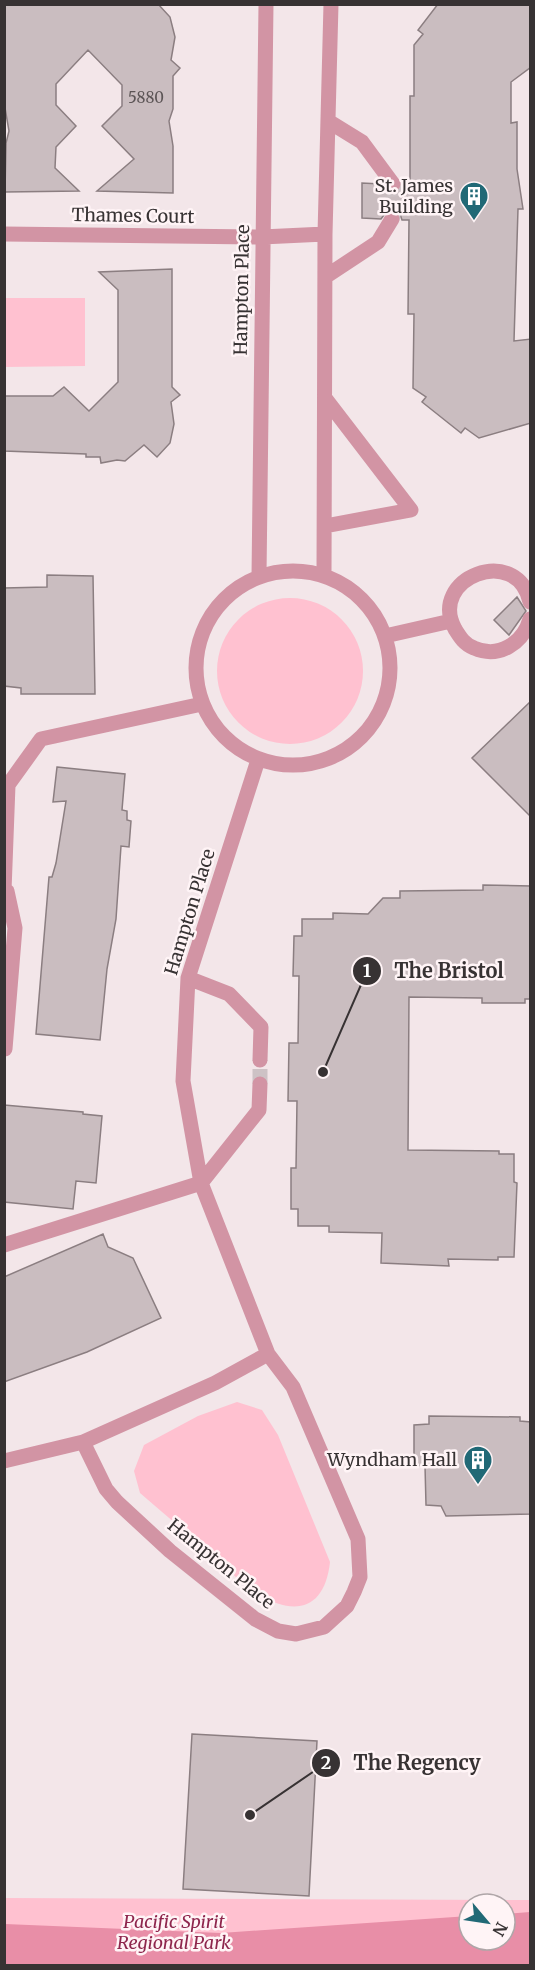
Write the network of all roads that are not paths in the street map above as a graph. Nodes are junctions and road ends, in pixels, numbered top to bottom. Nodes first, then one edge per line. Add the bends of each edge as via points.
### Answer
1 (266, 4) edge
2 (330, 4) edge
3 (328, 121) junction
4 (393, 184) tunnel mouth
5 (392, 219) tunnel mouth
6 (4, 234) edge
7 (325, 234) junction
8 (262, 237) junction
9 (325, 277) junction
10 (325, 398) junction
11 (325, 526) junction
12 (259, 576) junction
13 (324, 576) junction
14 (531, 602) edge
15 (531, 619) edge
16 (451, 621) junction
17 (385, 636) junction
18 (202, 704) junction
19 (258, 760) junction
20 (6, 891) edge
21 (188, 978) junction
22 (5, 1049) edge
23 (260, 1060) tunnel mouth
24 (260, 1084) tunnel mouth
25 (201, 1183) junction
26 (4, 1245) edge
27 (268, 1354) junction
28 (83, 1442) junction
29 (4, 1461) edge

1 - 8 street, Hampton Place
2 - 3 street
3 - 4 street via 362,142
3 - 7 street
5 - 9 street via 378,242
6 - 8 street, Thames Court
7 - 8 street, Thames Court
7 - 9 street
8 - 12 street, Hampton Place
9 - 10 street
10 - 11 street
10 - 11 street via 411,510
11 - 13 street
12 - 13 street via 292,571
12 - 18 street via 233,592 212,615 199,643 196,674
13 - 17 street via 350,589 371,610
14 - 16 street via 525,587 515,578 497,570 476,573 461,583 451,600
15 - 16 street via 527,631 511,647 492,652 474,649 462,641
16 - 17 street
17 - 19 street via 390,658 389,682 383,704 368,730 345,750 318,763 288,765
18 - 19 street via 215,728 235,747
18 - 20 street via 41,739 8,784
19 - 21 street, Hampton Place
20 - 22 street via 15,928
21 - 23 street via 229,994 261,1027
21 - 25 street, Hampton Place via 183,1081
24 - 25 street via 259,1110
25 - 26 street
25 - 27 street, Hampton Place
27 - 28 street via 215,1383
27 - 28 street, Hampton Place via 293,1387 358,1539 360,1577 347,1606 324,1627 296,1634 278,1631 255,1619 170,1551 117,1502 106,1489
28 - 29 street

